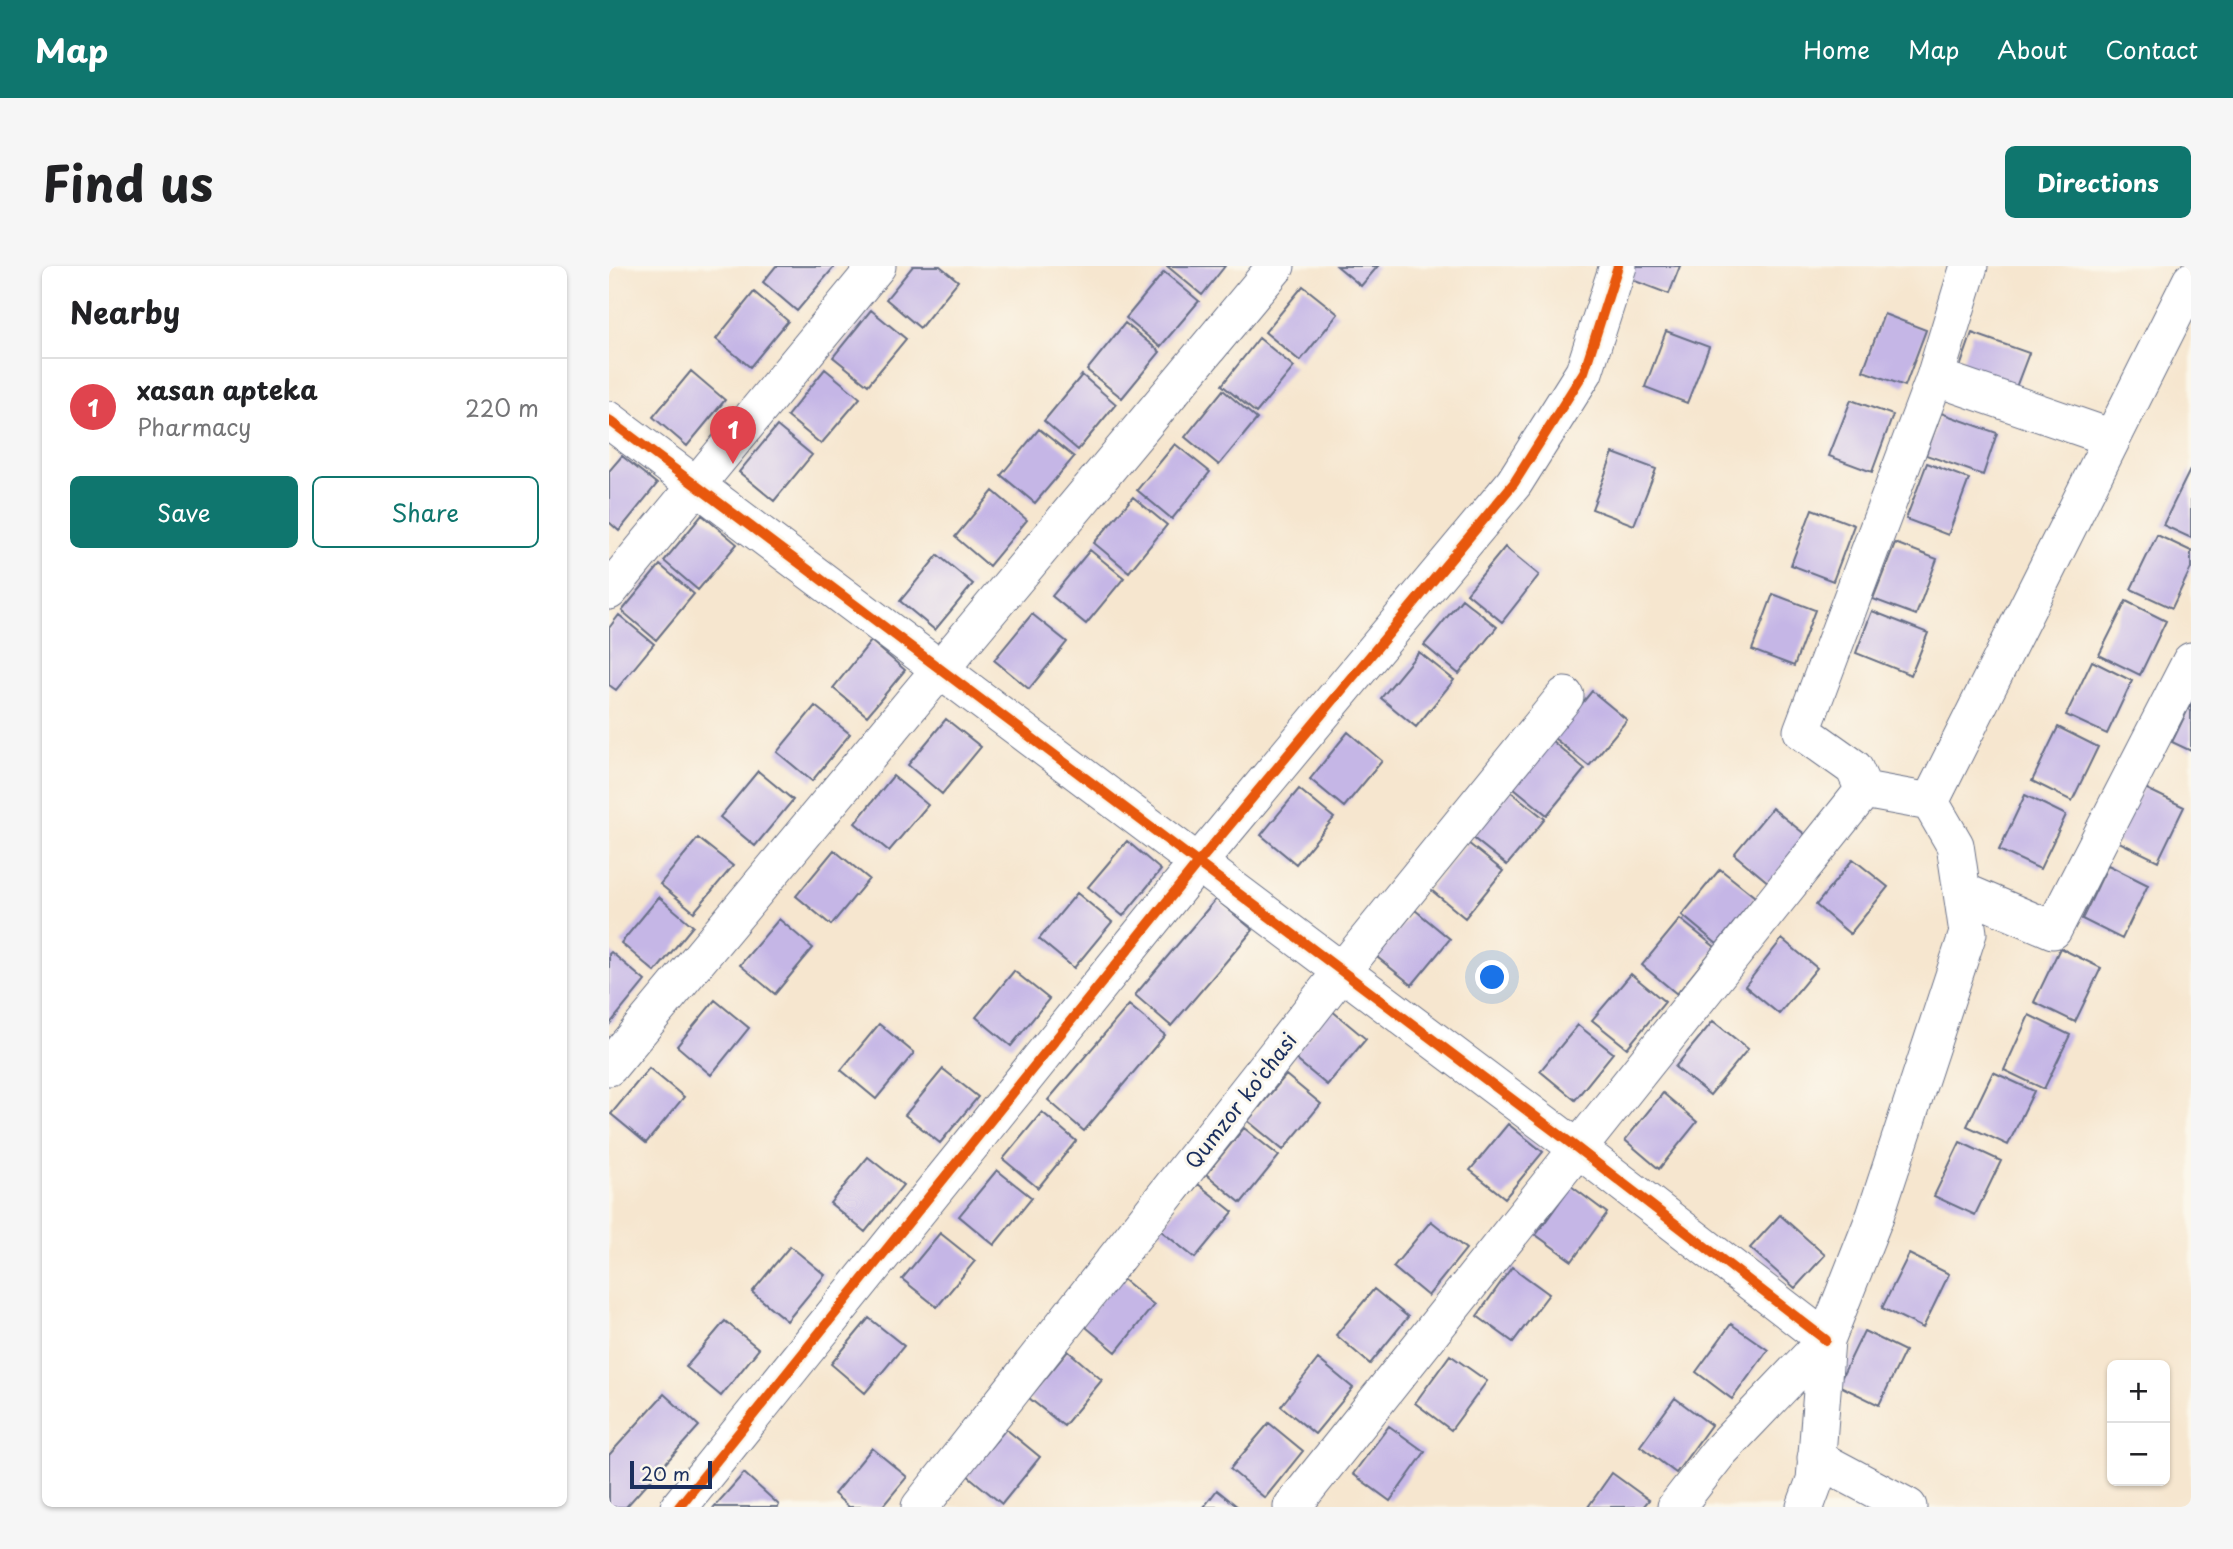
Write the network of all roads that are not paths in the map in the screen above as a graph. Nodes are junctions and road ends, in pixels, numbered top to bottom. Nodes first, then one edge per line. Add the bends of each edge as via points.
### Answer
1 (877, 266) edge
2 (1276, 266) edge
3 (1618, 266) edge
4 (1969, 266) edge
5 (2191, 281) edge
6 (1935, 377) junction
7 (609, 420) edge
8 (2112, 439) junction
9 (696, 485) junction
10 (609, 591) edge
11 (2191, 661) edge
12 (942, 670) junction
13 (1565, 696) dead end
14 (1864, 790) junction
15 (1930, 803) junction
16 (1198, 863) junction
17 (1962, 891) junction
18 (1342, 971) junction
19 (609, 1068) edge
20 (1577, 1148) junction
21 (1826, 1340) junction
22 (1816, 1458) junction
23 (679, 1507) edge
24 (920, 1507) edge
25 (1292, 1507) edge
26 (1676, 1507) edge
27 (1805, 1507) edge
28 (1908, 1507) edge

1 - 9 street
2 - 12 street
3 - 16 street via 1584,372 1514,483
4 - 6 street
5 - 8 street
6 - 8 street
6 - 14 street via 1802,731 1854,768
7 - 9 street
8 - 15 street
9 - 10 street
9 - 12 street
11 - 17 street via 2053,930
12 - 16 street
12 - 19 street
13 - 18 street, Qumzor ko'chasi
14 - 15 street
14 - 20 street
15 - 17 street via 1955,845
16 - 18 street
16 - 23 street
17 - 21 street via 1968,933 1875,1216
18 - 20 street
18 - 24 street, Qumzor ko'chasi
20 - 21 street
20 - 25 street
21 - 22 street
21 - 26 street via 1719,1452
22 - 27 street via 1815,1480
22 - 28 street

